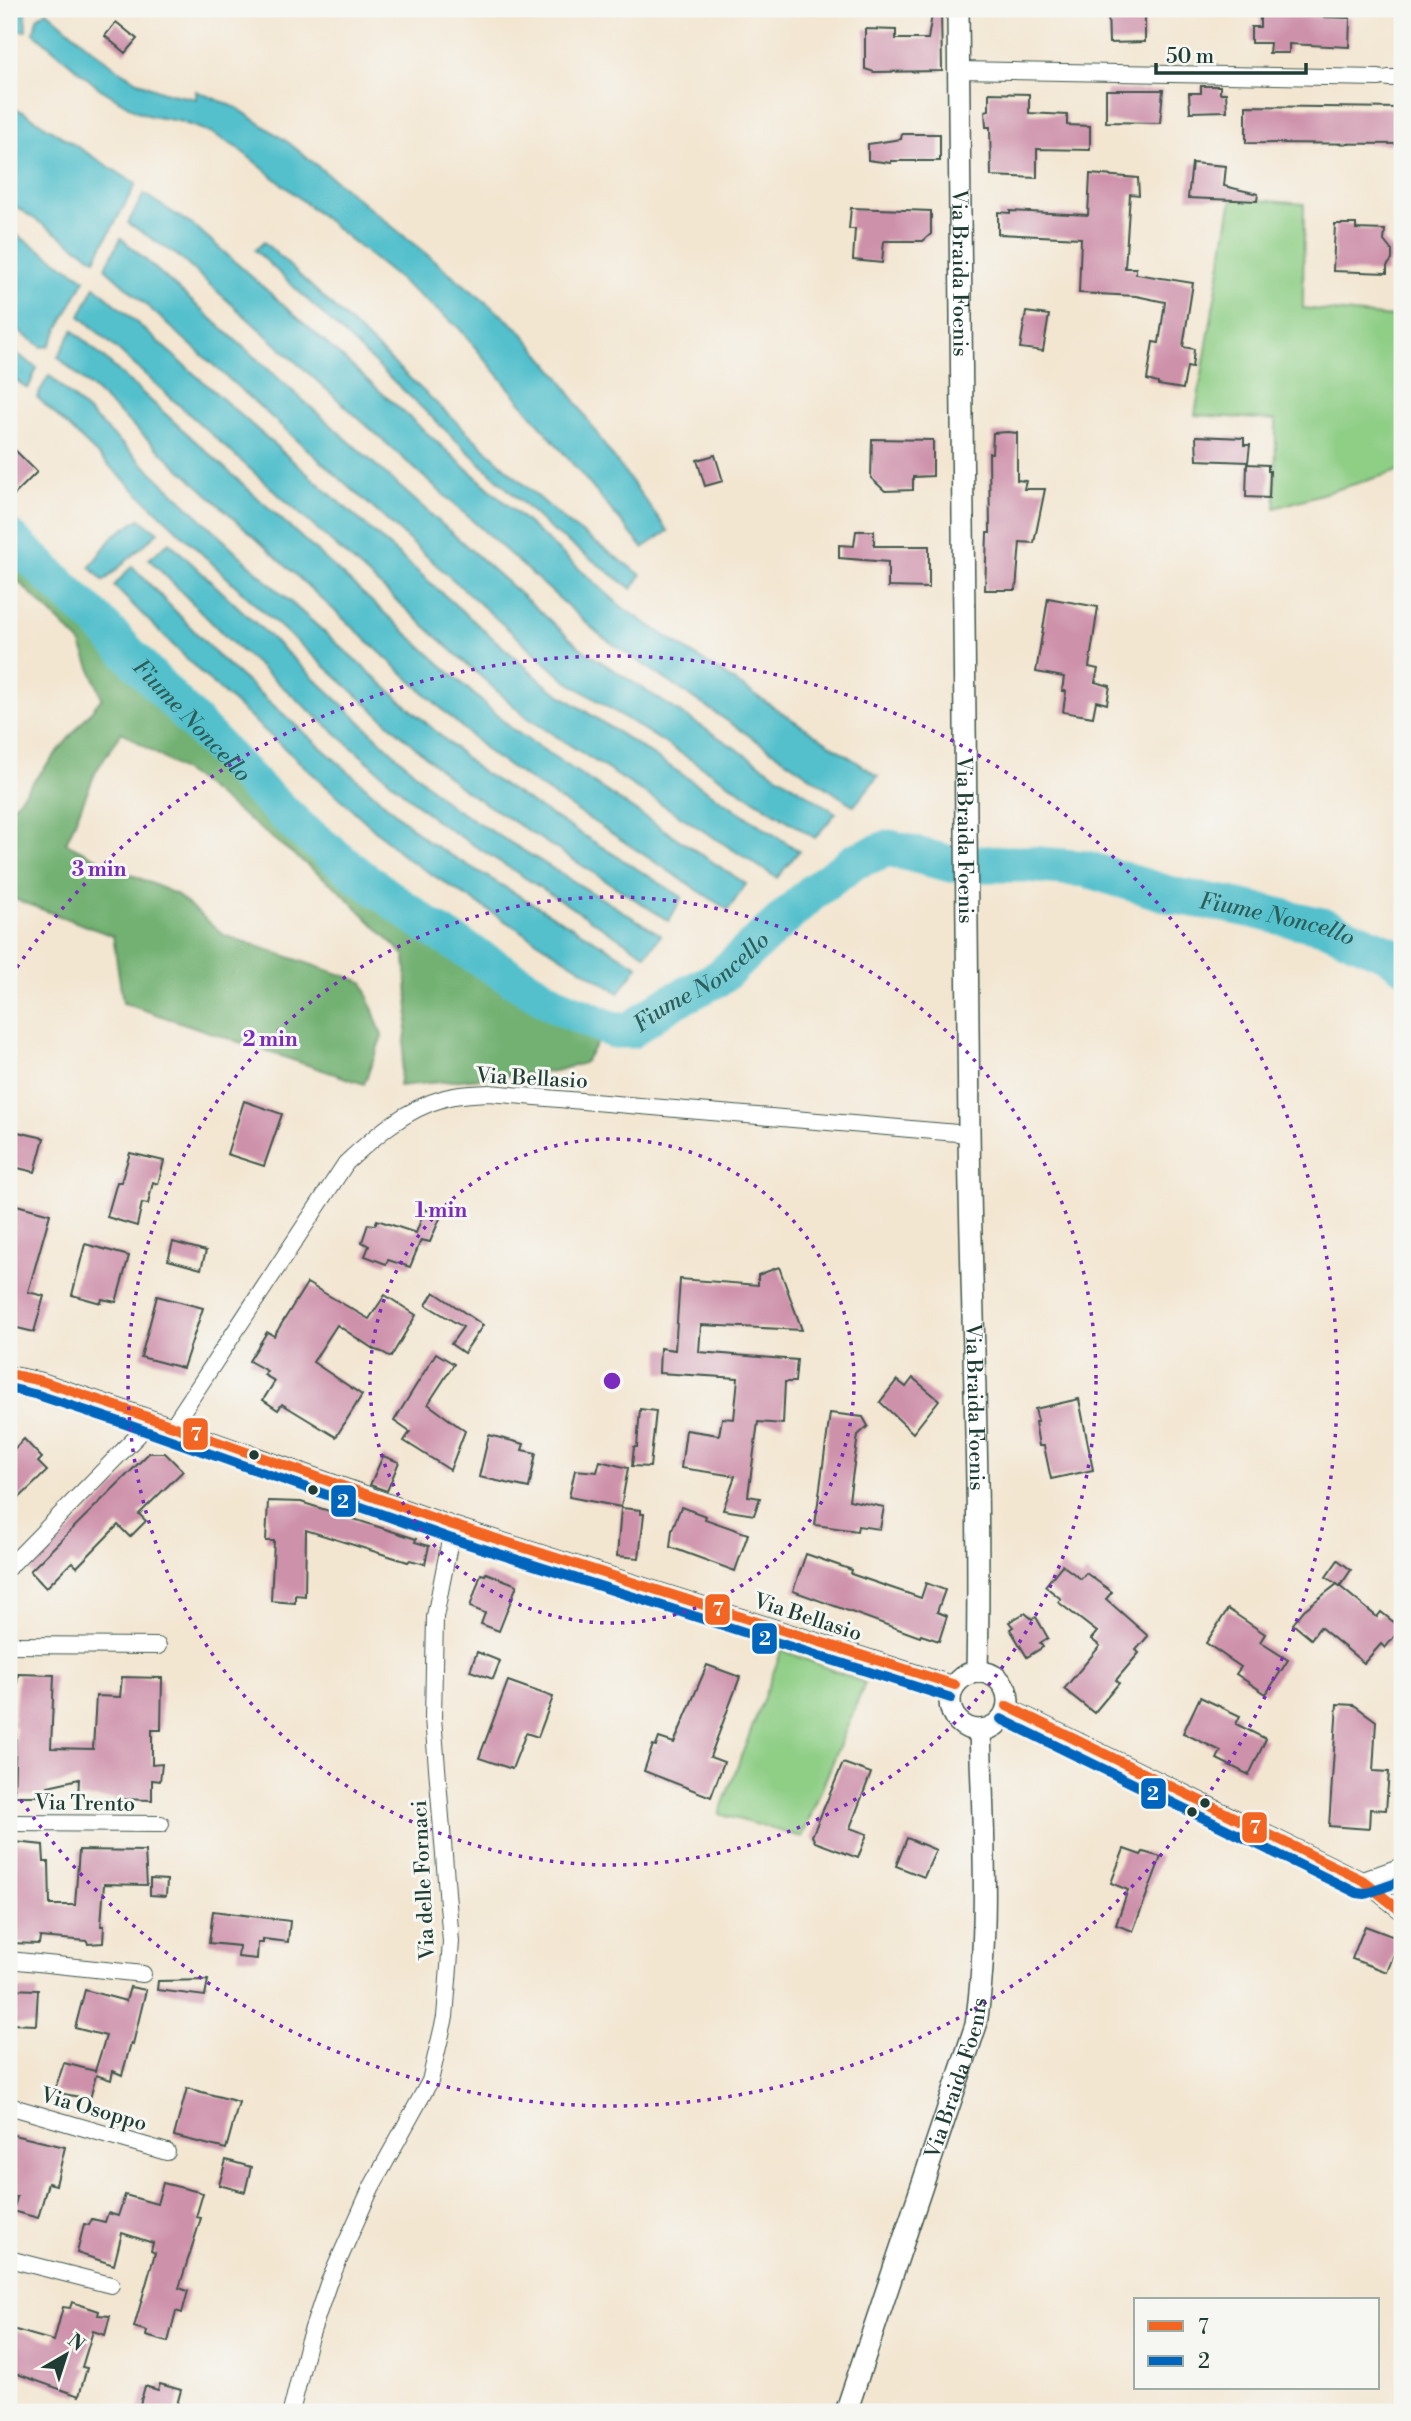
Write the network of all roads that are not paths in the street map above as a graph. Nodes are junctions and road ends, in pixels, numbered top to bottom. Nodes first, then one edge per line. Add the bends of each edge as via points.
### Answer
1 (958, 9) edge
2 (959, 70) junction
3 (1390, 78) edge
4 (969, 1134) junction
5 (9, 1374) edge
6 (153, 1420) junction
7 (172, 1427) junction
8 (453, 1525) junction
9 (9, 1567) edge
10 (9, 1645) edge
11 (158, 1646) dead end
12 (977, 1672) junction
13 (955, 1685) junction
14 (1007, 1706) junction
15 (980, 1730) junction
16 (9, 1823) edge
17 (160, 1824) dead end
18 (1402, 1866) edge
19 (1362, 1880) junction
20 (1402, 1912) edge
21 (9, 1960) edge
22 (143, 1974) dead end
23 (9, 2106) edge
24 (167, 2152) dead end
25 (9, 2259) edge
26 (111, 2285) dead end
27 (290, 2412) edge
28 (846, 2412) edge

1 - 2 street, Via Braida Foenis
2 - 3 street
2 - 4 street, Via Braida Foenis
4 - 7 street, Via Bellasio via 489,1093 446,1098 382,1129 346,1163
4 - 12 street, Via Braida Foenis
5 - 6 street, Via Bellasio
6 - 7 street, Via Bellasio
6 - 9 street
7 - 8 street, Via Bellasio
8 - 13 street, Via Bellasio
8 - 27 street, Via delle Fornaci via 435,1617 433,1718 451,1942 445,2017 430,2081 371,2188 328,2284
10 - 11 street
12 - 13 street
12 - 14 street via 997,1678 1005,1689
13 - 15 street via 950,1700 954,1714 961,1723
14 - 15 street via 999,1721
14 - 19 street
15 - 28 street, Via Braida Foenis via 984,1946 976,2025
16 - 17 street, Via Trento
18 - 19 street
19 - 20 street
21 - 22 street
23 - 24 street, Via Osoppo
25 - 26 street

